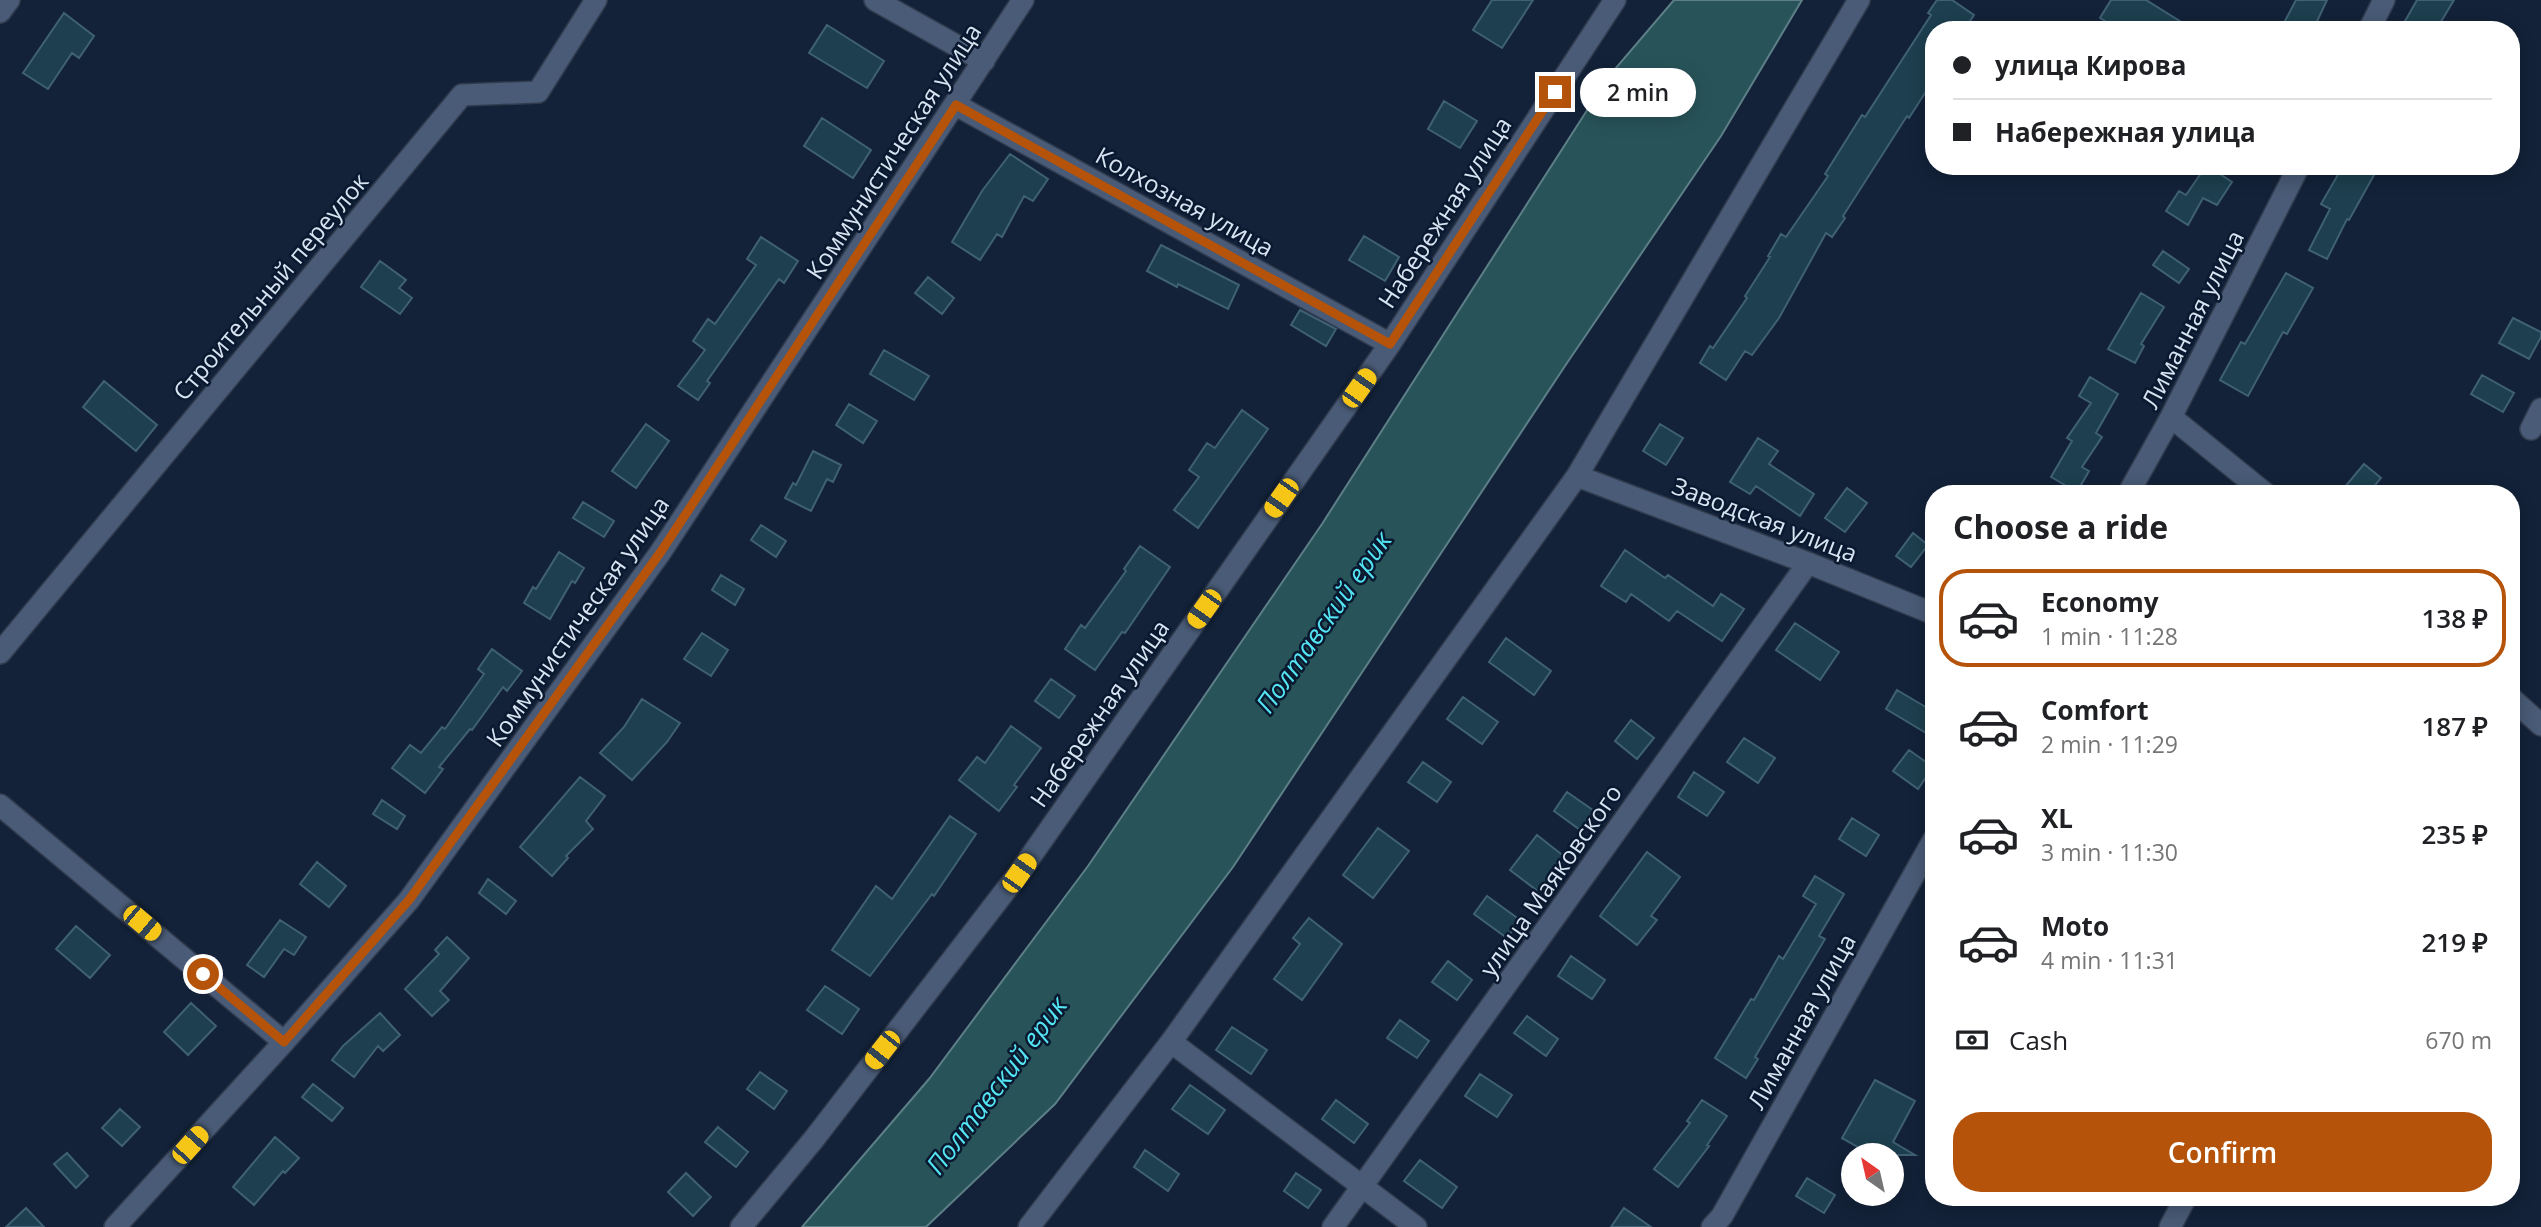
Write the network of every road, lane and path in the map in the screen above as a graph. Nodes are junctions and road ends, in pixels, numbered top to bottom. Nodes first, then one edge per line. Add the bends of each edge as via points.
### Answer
1 (9, 0) edge
2 (596, 0) edge
3 (875, 0) edge
4 (1023, 0) edge
5 (1615, 0) edge
6 (1859, 0) edge
7 (2385, 0) edge
8 (0, 12) edge
9 (2374, 21) edge
10 (984, 61) junction
11 (956, 105) junction
12 (2294, 175) edge
13 (1390, 344) junction
14 (2541, 409) edge
15 (2171, 418) junction
16 (2531, 429) dead end
17 (1577, 476) junction
18 (2133, 485) edge
19 (2255, 485) edge
20 (1808, 563) junction
21 (1925, 610) edge
22 (0, 653) edge
23 (2520, 706) edge
24 (2541, 725) edge
25 (0, 804) edge
26 (1925, 855) edge
27 (284, 1042) junction
28 (1171, 1042) junction
29 (1363, 1188) junction
30 (2181, 1206) edge
31 (115, 1227) edge
32 (741, 1227) edge
33 (1029, 1227) edge
34 (1333, 1227) edge
35 (1416, 1227) edge
36 (1712, 1227) edge
37 (2170, 1227) edge

1 - 8 street
2 - 22 street, Строительный переулок via 538,92 462,95
3 - 10 street
4 - 10 street, Коммунистическая улица
5 - 13 street, Набережная улица
6 - 17 street
7 - 9 street
10 - 11 street, Коммунистическая улица
11 - 13 street, Колхозная улица
11 - 27 street, Коммунистическая улица via 660,553 409,900
12 - 15 street, Лиманная улица
13 - 32 street, Набережная улица via 1019,873
14 - 16 street
15 - 18 street, Лиманная улица
15 - 19 street
17 - 20 street, Заводская улица
17 - 28 street
20 - 21 street, Заводская улица
20 - 29 street, улица Маяковского
23 - 24 street
25 - 27 street
26 - 36 street, Лиманная улица
27 - 31 street, Коммунистическая улица
28 - 29 street
28 - 33 street
29 - 34 street, улица Маяковского
29 - 35 street
30 - 37 street

